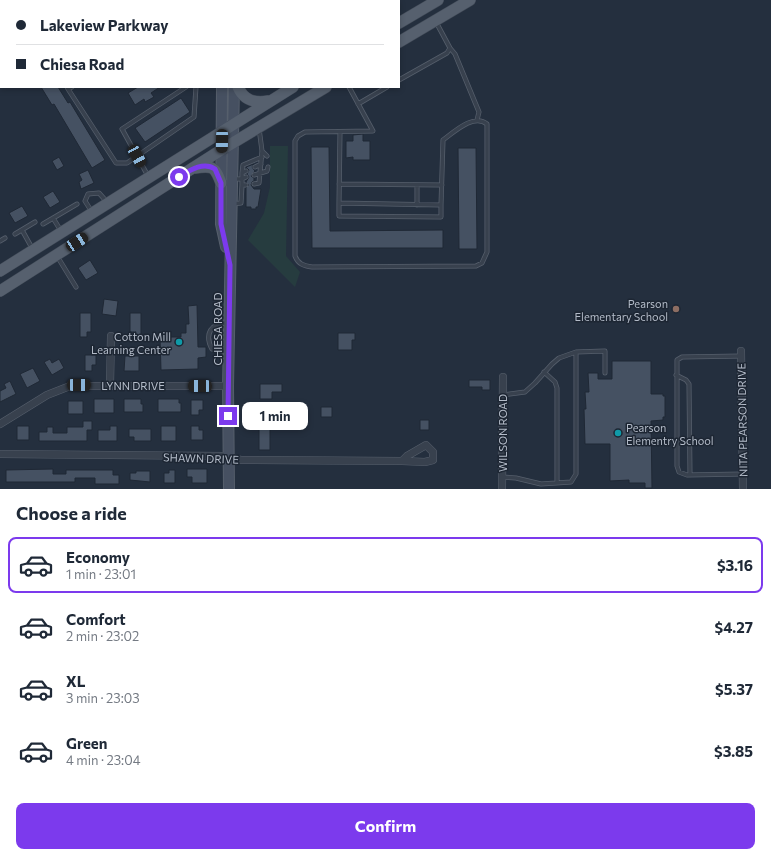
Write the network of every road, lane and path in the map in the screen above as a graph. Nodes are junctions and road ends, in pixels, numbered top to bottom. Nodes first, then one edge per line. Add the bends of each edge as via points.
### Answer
1 (470, 0) edge
2 (432, 1) edge
3 (435, 20) junction
4 (400, 22) edge
5 (400, 41) edge
6 (450, 48) junction
7 (400, 79) edge
8 (69, 88) edge
9 (177, 88) edge
10 (185, 88) edge
11 (196, 88) edge
12 (222, 88) edge
13 (234, 88) edge
14 (239, 88) edge
15 (291, 88) edge
16 (324, 88) edge
17 (350, 88) edge
18 (385, 88) edge
19 (179, 92) junction
20 (271, 101) junction
21 (358, 104) junction
22 (477, 120) junction
23 (233, 125) junction
24 (259, 127) junction
25 (222, 131) junction
26 (340, 132) junction
27 (232, 144) junction
28 (221, 150) junction
29 (262, 151) junction
30 (137, 156) junction
31 (267, 156) dead end
32 (262, 157) junction
33 (261, 164) junction
34 (255, 167) dead end
35 (268, 167) dead end
36 (192, 169) junction
37 (260, 173) junction
38 (254, 175) dead end
39 (148, 177) junction
40 (244, 178) junction
41 (226, 181) junction
42 (254, 184) dead end
43 (339, 184) junction
44 (417, 185) junction
45 (442, 185) junction
46 (108, 203) junction
47 (339, 203) junction
48 (77, 204) dead end
49 (231, 204) junction
50 (417, 205) junction
51 (442, 205) junction
52 (91, 213) junction
53 (53, 218) junction
54 (36, 222) dead end
55 (43, 224) dead end
56 (100, 227) junction
57 (22, 230) junction
58 (61, 232) junction
59 (15, 234) dead end
60 (5, 238) dead end
61 (0, 241) edge
62 (33, 250) junction
63 (56, 255) junction
64 (230, 265) junction
65 (0, 271) edge
66 (76, 287) dead end
67 (0, 291) edge
68 (229, 323) junction
69 (111, 336) dead end
70 (229, 352) junction
71 (576, 352) junction
72 (742, 353) joint
73 (544, 372) junction
74 (605, 373) dead end
75 (676, 375) junction
76 (503, 377) dead end
77 (110, 385) junction
78 (228, 386) junction
79 (503, 395) junction
80 (0, 424) edge
81 (0, 454) edge
82 (229, 457) junction
83 (402, 461) dead end
84 (743, 474) junction
85 (690, 475) junction
86 (502, 478) junction
87 (557, 484) junction
88 (229, 489) edge
89 (502, 489) edge
90 (743, 489) edge

1 - 3 main road
2 - 3 main road
2 - 4 main road
3 - 5 main road
3 - 6 lane
6 - 7 lane via 447,53
6 - 22 lane via 455,54 479,112
8 - 30 lane via 116,163 127,163
9 - 19 lane
10 - 19 lane
11 - 30 lane via 194,117
12 - 25 main road, CHIESA ROAD
13 - 23 main road, CHIESA ROAD
14 - 20 main road via 250,101
15 - 20 main road
16 - 24 main road
17 - 21 lane
18 - 21 lane
19 - 30 lane via 122,129
20 - 23 main road
21 - 26 lane via 373,131
22 - 26 lane via 487,124 487,252 482,263 476,266 312,267 304,266 297,261 295,141 305,132
22 - 45 lane via 443,140
23 - 25 main road
23 - 27 main road, CHIESA ROAD
24 - 27 main road
24 - 29 lane
25 - 28 main road, CHIESA ROAD
25 - 39 main road
26 - 43 lane
27 - 28 main road
27 - 41 main road, CHIESA ROAD
28 - 36 main road
28 - 41 main road, CHIESA ROAD
29 - 31 lane
29 - 32 lane
30 - 39 lane
32 - 33 lane
32 - 40 lane via 243,165
33 - 34 lane
33 - 37 lane
35 - 37 lane via 267,171
36 - 41 main road via 207,166 213,168
36 - 56 main road
37 - 38 lane
37 - 42 lane via 259,183
39 - 46 main road
40 - 41 lane
40 - 49 lane via 241,203
41 - 49 main road, CHIESA ROAD
41 - 64 main road, CHIESA ROAD via 221,224
43 - 44 lane
43 - 47 lane
44 - 45 lane
44 - 50 lane
45 - 51 lane
46 - 52 main road
46 - 52 lane via 99,193 88,194 85,201
47 - 50 lane
47 - 51 lane via 339,216 441,217
48 - 53 lane
49 - 64 main road, CHIESA ROAD
50 - 51 lane
52 - 56 main road
52 - 58 main road
53 - 55 lane
53 - 58 lane
54 - 57 lane
56 - 63 main road
57 - 59 lane
57 - 62 lane
58 - 62 main road
60 - 61 lane
62 - 65 main road
63 - 66 lane
63 - 67 main road
64 - 68 main road, CHIESA ROAD
68 - 70 main road, CHIESA ROAD
68 - 70 lane via 216,324 209,336 212,349
69 - 77 street
70 - 78 main road, CHIESA ROAD
71 - 73 lane via 559,358
71 - 74 lane via 605,351
71 - 87 lane via 576,474 571,482
72 - 75 lane via 682,357 677,360
72 - 84 street, NITA PEARSON DRIVE
73 - 79 lane via 525,392
73 - 87 lane via 558,388
75 - 85 lane via 689,384
75 - 85 lane via 677,466 679,472
76 - 79 street, WILSON ROAD
77 - 78 street, LYNN DRIVE
77 - 80 street, LYNN DRIVE via 70,386 56,390
78 - 82 main road, CHIESA ROAD
79 - 86 street, WILSON ROAD
81 - 82 street, SHAWN DRIVE
82 - 83 street, SHAWN DRIVE via 241,460
82 - 88 main road, CHIESA ROAD
84 - 85 lane
84 - 90 street, NITA PEARSON DRIVE
86 - 87 lane
86 - 89 street, WILSON ROAD

